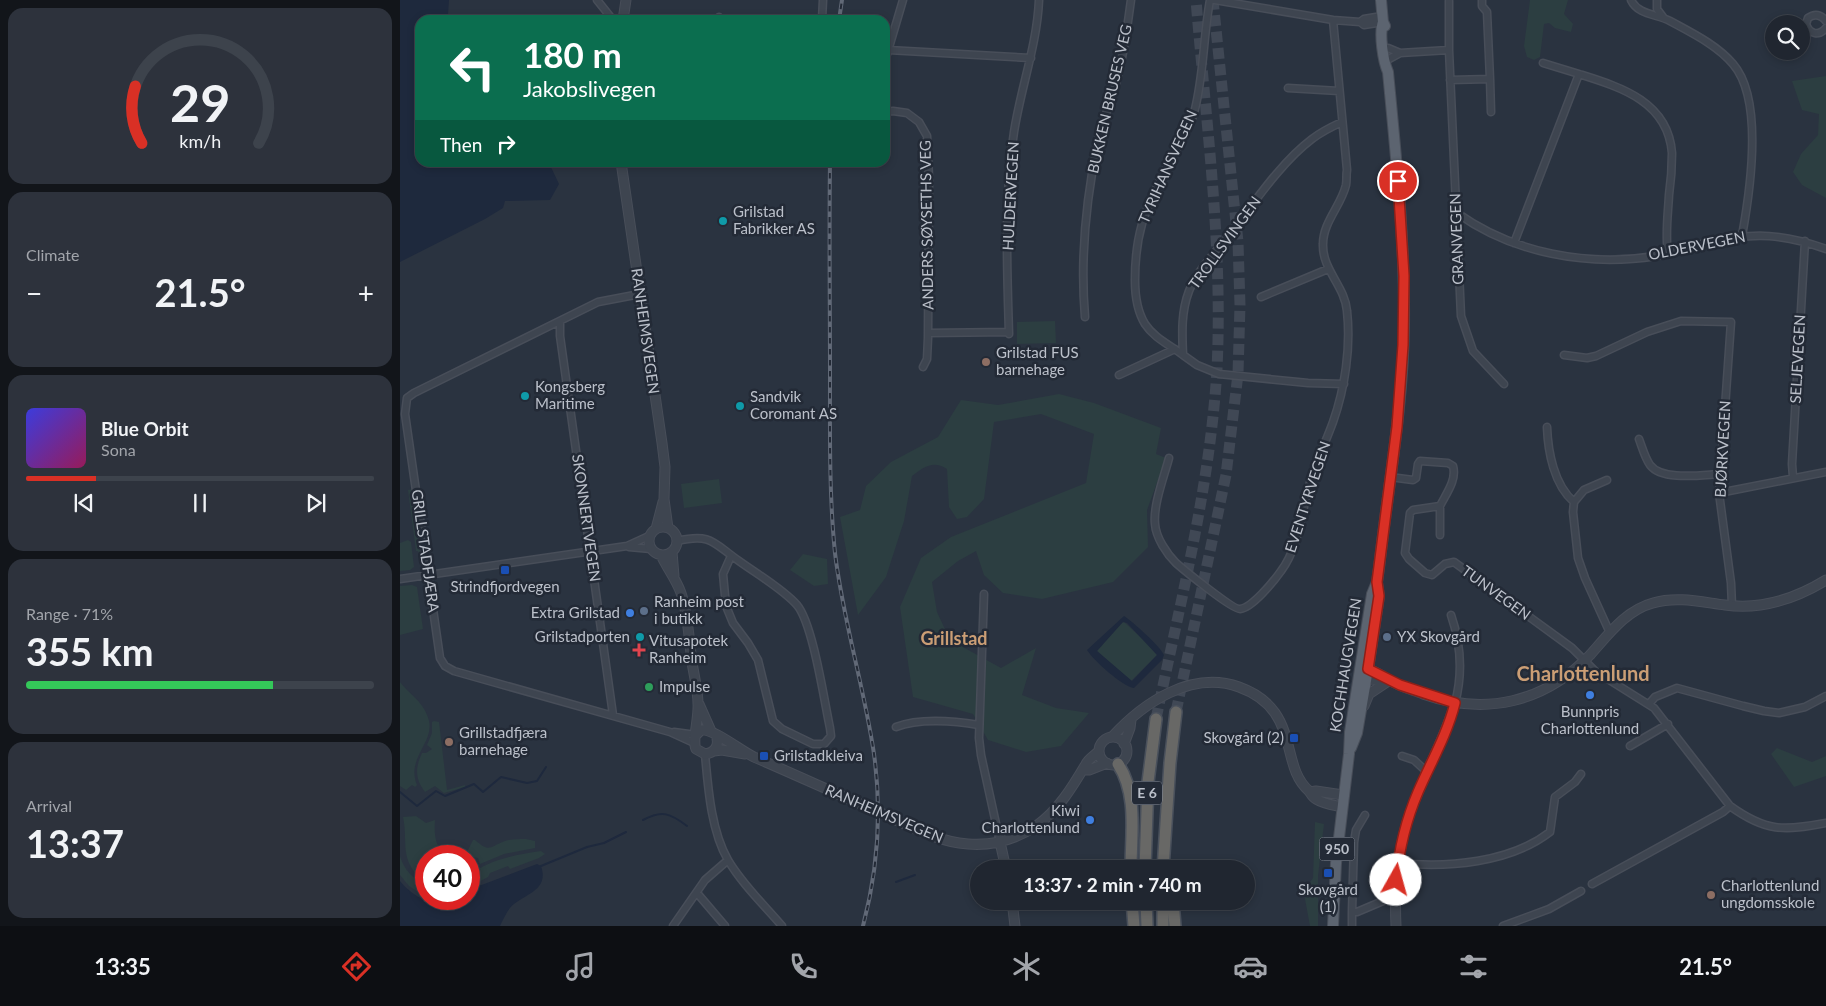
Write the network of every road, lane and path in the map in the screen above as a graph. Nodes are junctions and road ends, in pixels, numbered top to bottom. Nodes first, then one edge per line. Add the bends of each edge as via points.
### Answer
1 (597, 0) edge
2 (626, 0) edge
3 (824, 0) edge
4 (903, 0) edge
5 (1039, 0) edge
6 (1131, 0) edge
7 (1210, 0) edge
8 (1215, 0) edge
9 (1381, 0) edge
10 (1482, 0) edge
11 (1631, 0) edge
12 (1657, 0) edge
13 (1449, 1) edge
14 (609, 15) edge
15 (624, 15) edge
16 (822, 15) edge
17 (1663, 17) junction
18 (1383, 19) junction
19 (1333, 20) junction
20 (1826, 20) edge
21 (1826, 28) edge
22 (890, 43) edge
23 (1388, 48) junction
24 (890, 50) edge
25 (1449, 50) junction
26 (1400, 53) junction
27 (1031, 58) junction
28 (1389, 59) junction
29 (1543, 63) dead end
30 (1388, 72) junction
31 (1579, 74) junction
32 (1450, 80) junction
33 (1490, 80) junction
34 (1288, 88) dead end
35 (1339, 91) junction
36 (890, 111) edge
37 (1492, 112) dead end
38 (1342, 122) junction
39 (622, 167) edge
40 (1457, 213) junction
41 (1742, 236) junction
42 (1805, 242) junction
43 (1514, 243) junction
44 (1826, 249) edge
45 (1668, 253) junction
46 (1328, 269) junction
47 (640, 294) junction
48 (1261, 296) dead end
49 (1085, 317) dead end
50 (560, 321) junction
51 (928, 333) junction
52 (1175, 349) junction
53 (1183, 355) junction
54 (1564, 355) dead end
55 (923, 367) dead end
56 (1119, 375) dead end
57 (1344, 384) junction
58 (1504, 384) dead end
59 (1547, 427) dead end
60 (1639, 439) dead end
61 (1169, 458) dead end
62 (1826, 472) edge
63 (1719, 474) junction
64 (1390, 477) junction
65 (1793, 478) junction
66 (1607, 480) dead end
67 (1719, 493) junction
68 (664, 499) junction
69 (1574, 502) junction
70 (1440, 506) junction
71 (668, 528) junction
72 (653, 532) junction
73 (1440, 535) dead end
74 (677, 540) junction
75 (628, 546) junction
76 (652, 548) junction
77 (591, 552) junction
78 (672, 552) junction
79 (661, 555) junction
80 (731, 556) junction
81 (428, 575) junction
82 (674, 576) junction
83 (400, 578) edge
84 (1826, 580) edge
85 (984, 594) dead end
86 (1732, 606) junction
87 (1451, 615) dead end
88 (1610, 633) junction
89 (1584, 660) junction
90 (1365, 673) junction
91 (1387, 681) junction
92 (1826, 696) edge
93 (698, 703) junction
94 (1455, 703) junction
95 (1649, 704) junction
96 (1360, 710) junction
97 (1176, 712) tunnel mouth
98 (613, 715) junction
99 (1156, 719) tunnel mouth
100 (1131, 720) junction
101 (1668, 724) junction
102 (979, 725) junction
103 (896, 727) dead end
104 (714, 733) junction
105 (1112, 738) junction
106 (695, 739) junction
107 (1124, 744) junction
108 (1630, 746) dead end
109 (1099, 751) junction
110 (709, 753) junction
111 (747, 754) junction
112 (1349, 754) junction
113 (1402, 756) dead end
114 (1113, 764) junction
115 (1083, 770) junction
116 (1427, 772) junction
117 (1581, 774) dead end
118 (1310, 792) junction
119 (1343, 795) junction
120 (1730, 806) junction
121 (1342, 807) junction
122 (1366, 814) dead end
123 (1826, 823) edge
124 (1000, 842) junction
125 (728, 860) junction
126 (1004, 860) edge
127 (1131, 860) edge
128 (1145, 860) edge
129 (1164, 860) edge
130 (1398, 863) junction
131 (1592, 884) dead end
132 (1581, 891) dead end
133 (697, 893) junction
134 (1395, 898) junction
135 (1013, 910) edge
136 (1133, 910) edge
137 (1146, 910) edge
138 (1163, 910) edge
139 (1174, 910) edge
140 (1352, 912) junction
141 (673, 926) edge
142 (725, 926) edge
143 (782, 926) edge
144 (1015, 926) edge
145 (1134, 926) edge
146 (1147, 926) edge
147 (1163, 926) edge
148 (1175, 926) edge
149 (1333, 926) edge
150 (1352, 926) edge
151 (1396, 926) edge
152 (1504, 926) edge

1 - 14 street
2 - 15 street
3 - 16 street
4 - 22 street
5 - 27 street, HULDERVEGEN
6 - 49 street, BUKKEN BRUSES VEG via 1122,63 1098,141 1086,222 1083,248
7 - 52 street, TYRIHANSVEGEN via 1194,115 1150,198 1135,255 1136,298 1142,319 1152,332
8 - 19 street
9 - 18 main road, KOCHHAUGVEGEN / 950
10 - 33 street via 1487,12
11 - 17 street via 1640,11
12 - 17 street via 1657,8
13 - 25 street, GRANVEGEN
17 - 41 street via 1723,54 1733,64 1745,86 1752,128
18 - 19 street via 1364,24
18 - 23 main road, KOCHHAUGVEGEN / 950
18 - 30 main road, KOCHHAUGVEGEN / 950 via 1381,27
19 - 35 street, EVENTYRVEGEN
20 - 21 street via 1815,15 1808,18 1806,24 1808,30 1815,34
23 - 26 street
23 - 28 main road, KOCHHAUGVEGEN / 950
24 - 27 street
25 - 26 street
25 - 32 street, GRANVEGEN
26 - 28 street
27 - 51 street, HULDERVEGEN via 1014,131 1009,176 1009,333
28 - 30 main road, KOCHHAUGVEGEN / 950
29 - 31 street
30 - 64 main road, KOCHHAUGVEGEN / 950 via 1402,236 1404,319 1397,427
31 - 43 street
31 - 45 street via 1636,96 1649,105 1667,130 1672,151
32 - 33 street
32 - 40 street, GRANVEGEN
33 - 37 street
34 - 35 street
35 - 38 street, EVENTYRVEGEN
36 - 51 street, ANDERS SØYSETHS VEG via 907,113 919,122 927,136
38 - 46 street, EVENTYRVEGEN via 1346,185 1327,224 1322,243
38 - 53 street, TROLLSVINGEN via 1311,139 1290,159 1196,278 1183,311
39 - 47 street, RANHEIMSVEGEN
40 - 43 street, OLDERVEGEN
40 - 58 street, GRANVEGEN via 1461,316 1473,351
41 - 42 street, OLDERVEGEN via 1782,236
41 - 45 street, OLDERVEGEN
42 - 44 street, OLDERVEGEN
42 - 65 street, SELJEVEGEN
43 - 45 street, OLDERVEGEN via 1580,258 1625,258
46 - 48 street
46 - 57 street, EVENTYRVEGEN via 1347,308
47 - 50 street, GRILLSTADFJÆRA via 598,302
47 - 68 street, RANHEIMSVEGEN via 665,467
50 - 77 street, SKONNERTVEGEN
50 - 81 street, GRILLSTADFJÆRA via 407,398 405,414
51 - 55 street, ANDERS SØYSETHS VEG via 927,359
52 - 53 street, TYRIHANSVEGEN
52 - 56 street
53 - 57 street via 1219,374
54 - 63 street, BJØRKVEGEN via 1596,356 1677,321 1731,322
57 - 61 street, EVENTYRVEGEN via 1308,486 1292,550 1271,583 1243,609 1237,610 1176,563 1160,541 1155,524
59 - 69 street via 1551,463 1568,497
60 - 63 street via 1655,470 1683,476
62 - 65 street
63 - 67 street, BJØRKVEGEN
64 - 70 street via 1413,480 1420,461 1451,464 1453,478
64 - 90 main road, KOCHHAUGVEGEN / 950 via 1377,582 1372,594
65 - 67 street
66 - 69 street via 1584,490
67 - 86 street, BJØRKVEGEN
68 - 71 street, RANHEIMSVEGEN
68 - 72 street, RANHEIMSVEGEN
69 - 88 street via 1578,558
70 - 73 street
70 - 89 street, TUNVEGEN via 1410,513 1405,550 1409,559 1432,575 1445,564 1454,562
71 - 72 street via 662,527
71 - 74 street
72 - 75 street
72 - 76 street
74 - 78 street
74 - 80 street via 706,538
75 - 76 street
75 - 77 street
76 - 79 street
77 - 81 street
77 - 98 street, SKONNERTVEGEN
78 - 79 street
78 - 82 street
79 - 82 street
80 - 80 street via 791,600 804,616 830,728 830,736 824,744 813,744 795,736 773,721 758,660 733,623 726,606 722,574
81 - 83 street
81 - 98 street, GRILLSTADFJÆRA via 440,658 445,666
82 - 93 street via 681,593
84 - 86 street via 1800,594 1772,603
85 - 102 street
86 - 88 street via 1682,600 1655,602 1634,611
87 - 94 street via 1460,650
88 - 89 street
89 - 94 street via 1553,684 1520,699 1486,705
89 - 95 street, TUNVEGEN via 1595,671
90 - 91 street via 1387,677
90 - 96 main road, KOCHHAUGVEGEN / 950
90 - 112 main road, KOCHHAUGVEGEN / 950 via 1350,732
91 - 94 street
91 - 96 street via 1369,694
92 - 95 street via 1805,707 1779,713 1677,688 1655,697
93 - 104 street
93 - 106 street
94 - 116 street via 1445,735
95 - 101 street, TUNVEGEN
96 - 112 main road, KOCHHAUGVEGEN / 950 via 1357,734
97 - 129 highway, E 6
98 - 106 street, GRILLSTADFJÆRA
99 - 128 highway, E 6 via 1148,782
100 - 105 street
100 - 107 street
100 - 118 street via 1153,702 1192,684 1217,682 1244,689 1265,701 1280,720 1296,776
101 - 108 street
101 - 120 street, TUNVEGEN
102 - 103 street via 930,722 905,723
102 - 124 street via 981,755
104 - 106 street via 704,729
104 - 110 street via 718,742
104 - 111 street, RANHEIMSVEGEN
105 - 107 street via 1118,738
105 - 109 street via 1104,740
106 - 110 street via 696,749
107 - 114 street via 1126,756
109 - 114 street via 1101,758
109 - 115 street, RANHEIMSVEGEN
110 - 111 street, RANHEIMSVEGEN via 722,750
110 - 125 street via 715,824 718,840
111 - 124 street, RANHEIMSVEGEN via 936,837 967,844
112 - 119 main road, KOCHHAUGVEGEN / 950
113 - 116 street via 1414,760
114 - 115 street
114 - 127 highway, E 6 via 1125,773 1129,789
115 - 124 street, RANHEIMSVEGEN via 1049,815 1020,836
116 - 130 street via 1407,823
117 - 130 street via 1555,797 1550,832 1527,847 1508,854 1448,865
118 - 119 street
118 - 121 street via 1314,798
119 - 121 main road, KOCHHAUGVEGEN / 950
120 - 123 street, TUNVEGEN via 1748,818 1780,829
120 - 131 street
121 - 149 main road, KOCHHAUGVEGEN / 950
122 - 140 street via 1356,830 1354,842
124 - 126 street
125 - 133 street via 705,880
125 - 143 street
130 - 134 street
132 - 152 street via 1549,909
133 - 141 street
133 - 142 street
134 - 140 street
134 - 151 street
135 - 144 street
136 - 145 highway
137 - 146 highway
138 - 147 highway
139 - 148 highway
140 - 150 street

